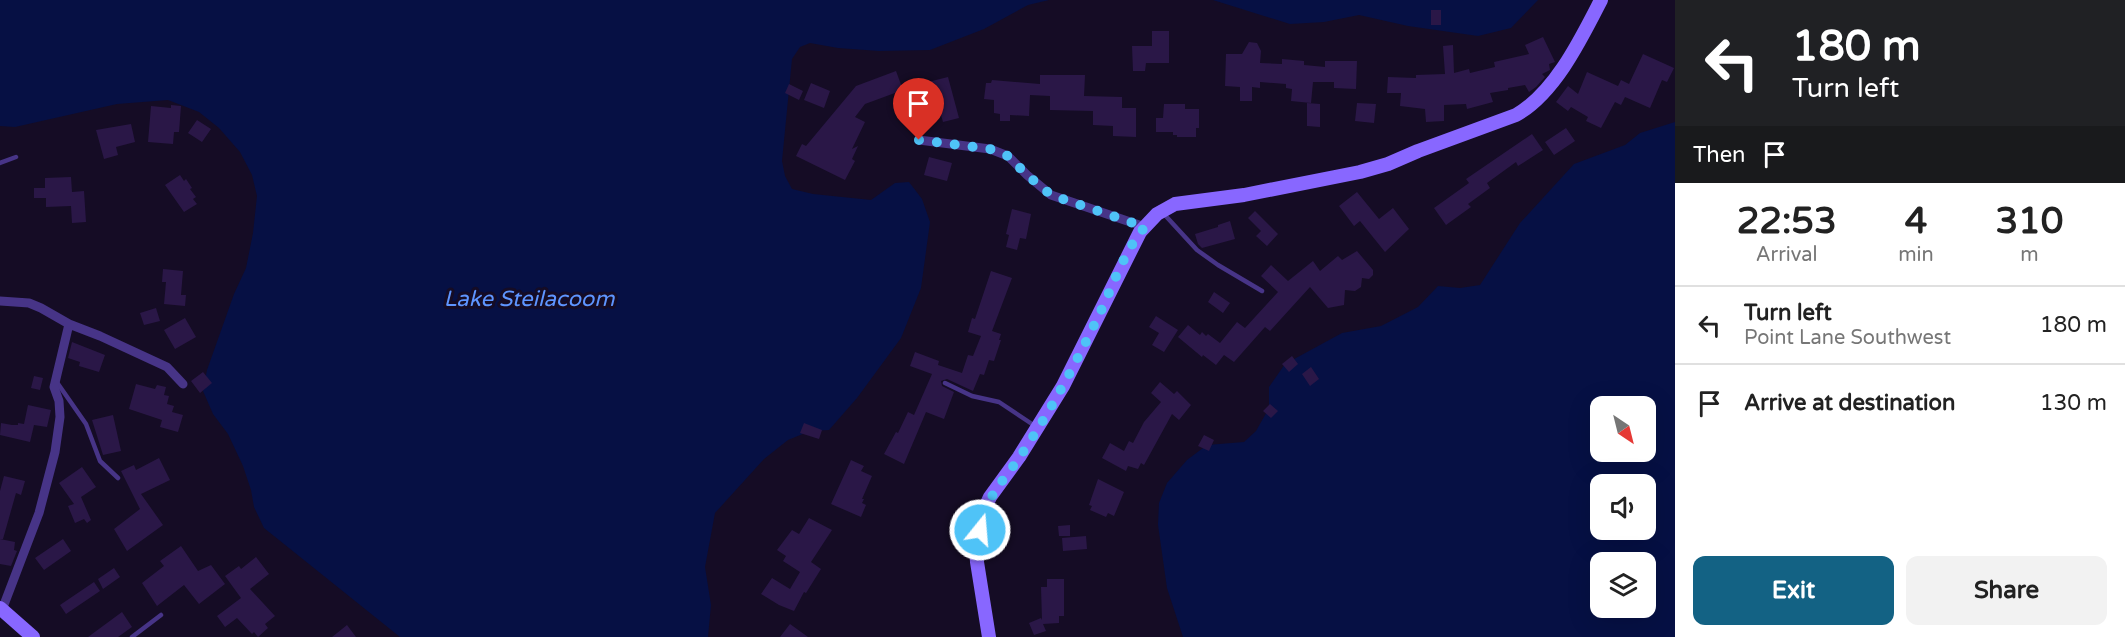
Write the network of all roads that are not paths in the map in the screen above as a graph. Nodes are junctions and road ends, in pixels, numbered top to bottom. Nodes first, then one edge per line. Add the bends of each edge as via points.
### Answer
1 (1600, 0) edge
2 (919, 140) dead end
3 (15, 157) dead end
4 (0, 163) edge
5 (1161, 211) junction
6 (1145, 227) junction
7 (1262, 291) dead end
8 (0, 301) edge
9 (69, 324) junction
10 (56, 381) junction
11 (183, 384) dead end
12 (945, 384) dead end
13 (1037, 428) junction
14 (117, 478) dead end
15 (1, 609) edge
16 (161, 615) dead end
17 (33, 637) edge
18 (132, 637) edge
19 (989, 637) edge

1 - 5 street via 1551,86 1516,115 1360,172 1244,195 1190,201
2 - 6 street via 990,149 1008,156 1051,195
3 - 4 lane
5 - 6 street
5 - 7 lane via 1197,250
6 - 13 street via 1127,255 1063,386
8 - 9 street via 29,303
9 - 10 street
9 - 11 street via 167,367
10 - 14 lane via 86,424 100,460
10 - 15 street via 60,417 56,452 39,513
12 - 13 lane via 999,402
13 - 19 street via 983,512 976,562
15 - 17 street
16 - 18 lane

